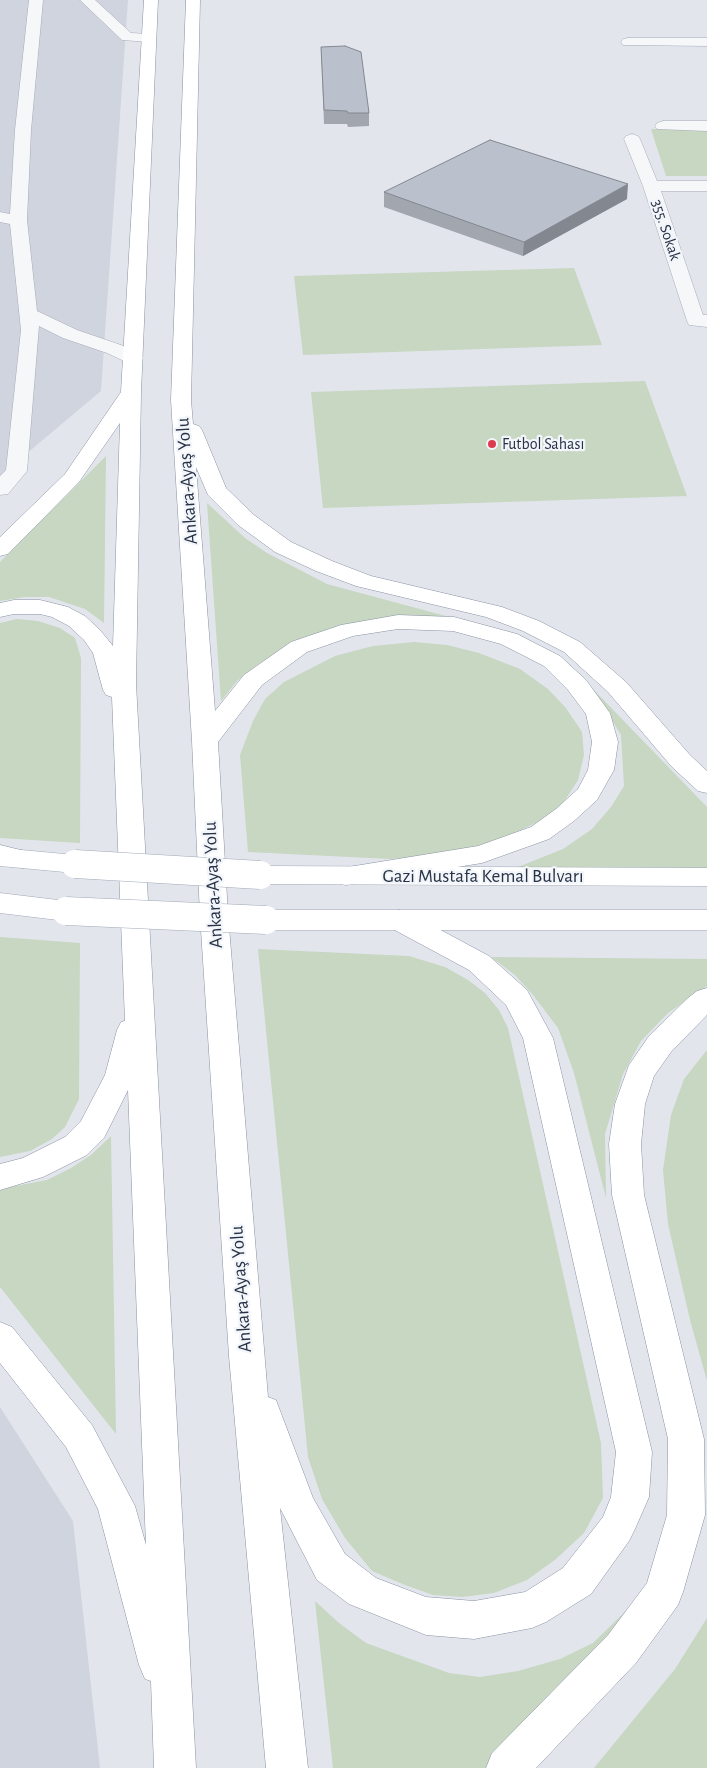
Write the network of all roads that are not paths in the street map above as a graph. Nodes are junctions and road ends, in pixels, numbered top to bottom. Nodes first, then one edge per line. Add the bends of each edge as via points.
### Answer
1 (36, 0) edge
2 (87, 0) edge
3 (151, 0) edge
4 (192, 0) edge
5 (149, 38) junction
6 (628, 42) dead end
7 (707, 42) edge
8 (663, 126) dead end
9 (707, 126) edge
10 (23, 136) junction
11 (632, 139) dead end
12 (8, 141) dead end
13 (651, 186) junction
14 (707, 186) edge
15 (4, 219) edge
16 (28, 314) junction
17 (701, 321) edge
18 (133, 358) junction
19 (131, 392) junction
20 (181, 400) junction
21 (0, 489) edge
22 (0, 549) edge
23 (0, 610) edge
24 (128, 739) junction
25 (205, 741) junction
26 (707, 785) edge
27 (8, 857) edge
28 (346, 876) junction
29 (707, 877) edge
30 (0, 904) edge
31 (399, 920) junction
32 (707, 920) edge
33 (139, 999) junction
34 (707, 999) edge
35 (0, 1177) edge
36 (0, 1337) edge
37 (246, 1356) junction
38 (172, 1716) junction
39 (175, 1768) edge
40 (287, 1768) edge
41 (507, 1768) edge

1 - 10 street
2 - 5 street via 127,37
3 - 5 main road
4 - 20 main road, Ankara-Ayaş Yolu
5 - 18 main road
6 - 7 street
8 - 9 street
10 - 12 street
10 - 15 street
11 - 13 street, 355. Sokak
13 - 14 street
13 - 17 street, 355. Sokak
15 - 16 street
16 - 18 street
16 - 21 street via 30,330 16,471
18 - 19 main road
19 - 22 main road via 72,478
19 - 24 main road via 124,684
20 - 25 main road, Ankara-Ayaş Yolu
20 - 26 main road via 216,490 246,520 283,547 324,566 364,581 494,612 572,647 617,686
23 - 24 main road via 40,607 60,612 78,621 92,635 105,652
24 - 33 main road
25 - 28 main road via 253,680 299,647 349,630 398,622 454,624 509,639 552,661 577,684 598,713 605,742 600,770 588,794 565,815 540,833 482,854
25 - 37 main road, Ankara-Ayaş Yolu via 214,915
27 - 28 main road, Gazi Mustafa Kemal Bulvarı, bridge via 260,875
28 - 29 main road, Gazi Mustafa Kemal Bulvarı
30 - 31 main road, bridge via 66,912 266,920
31 - 32 main road
31 - 37 main road via 480,963 517,998 538,1038 634,1452 630,1497 616,1529 577,1581 532,1609 474,1620 426,1616 363,1591 332,1566 298,1506 276,1452
33 - 35 main road via 120,1075 93,1129 76,1146 32,1168
33 - 38 main road
34 - 41 main road via 660,1044 640,1073 630,1104 625,1144 628,1195 686,1439 686,1515 664,1592 622,1649
36 - 38 main road via 79,1436 116,1506
37 - 40 main road, Ankara-Ayaş Yolu
38 - 39 main road

